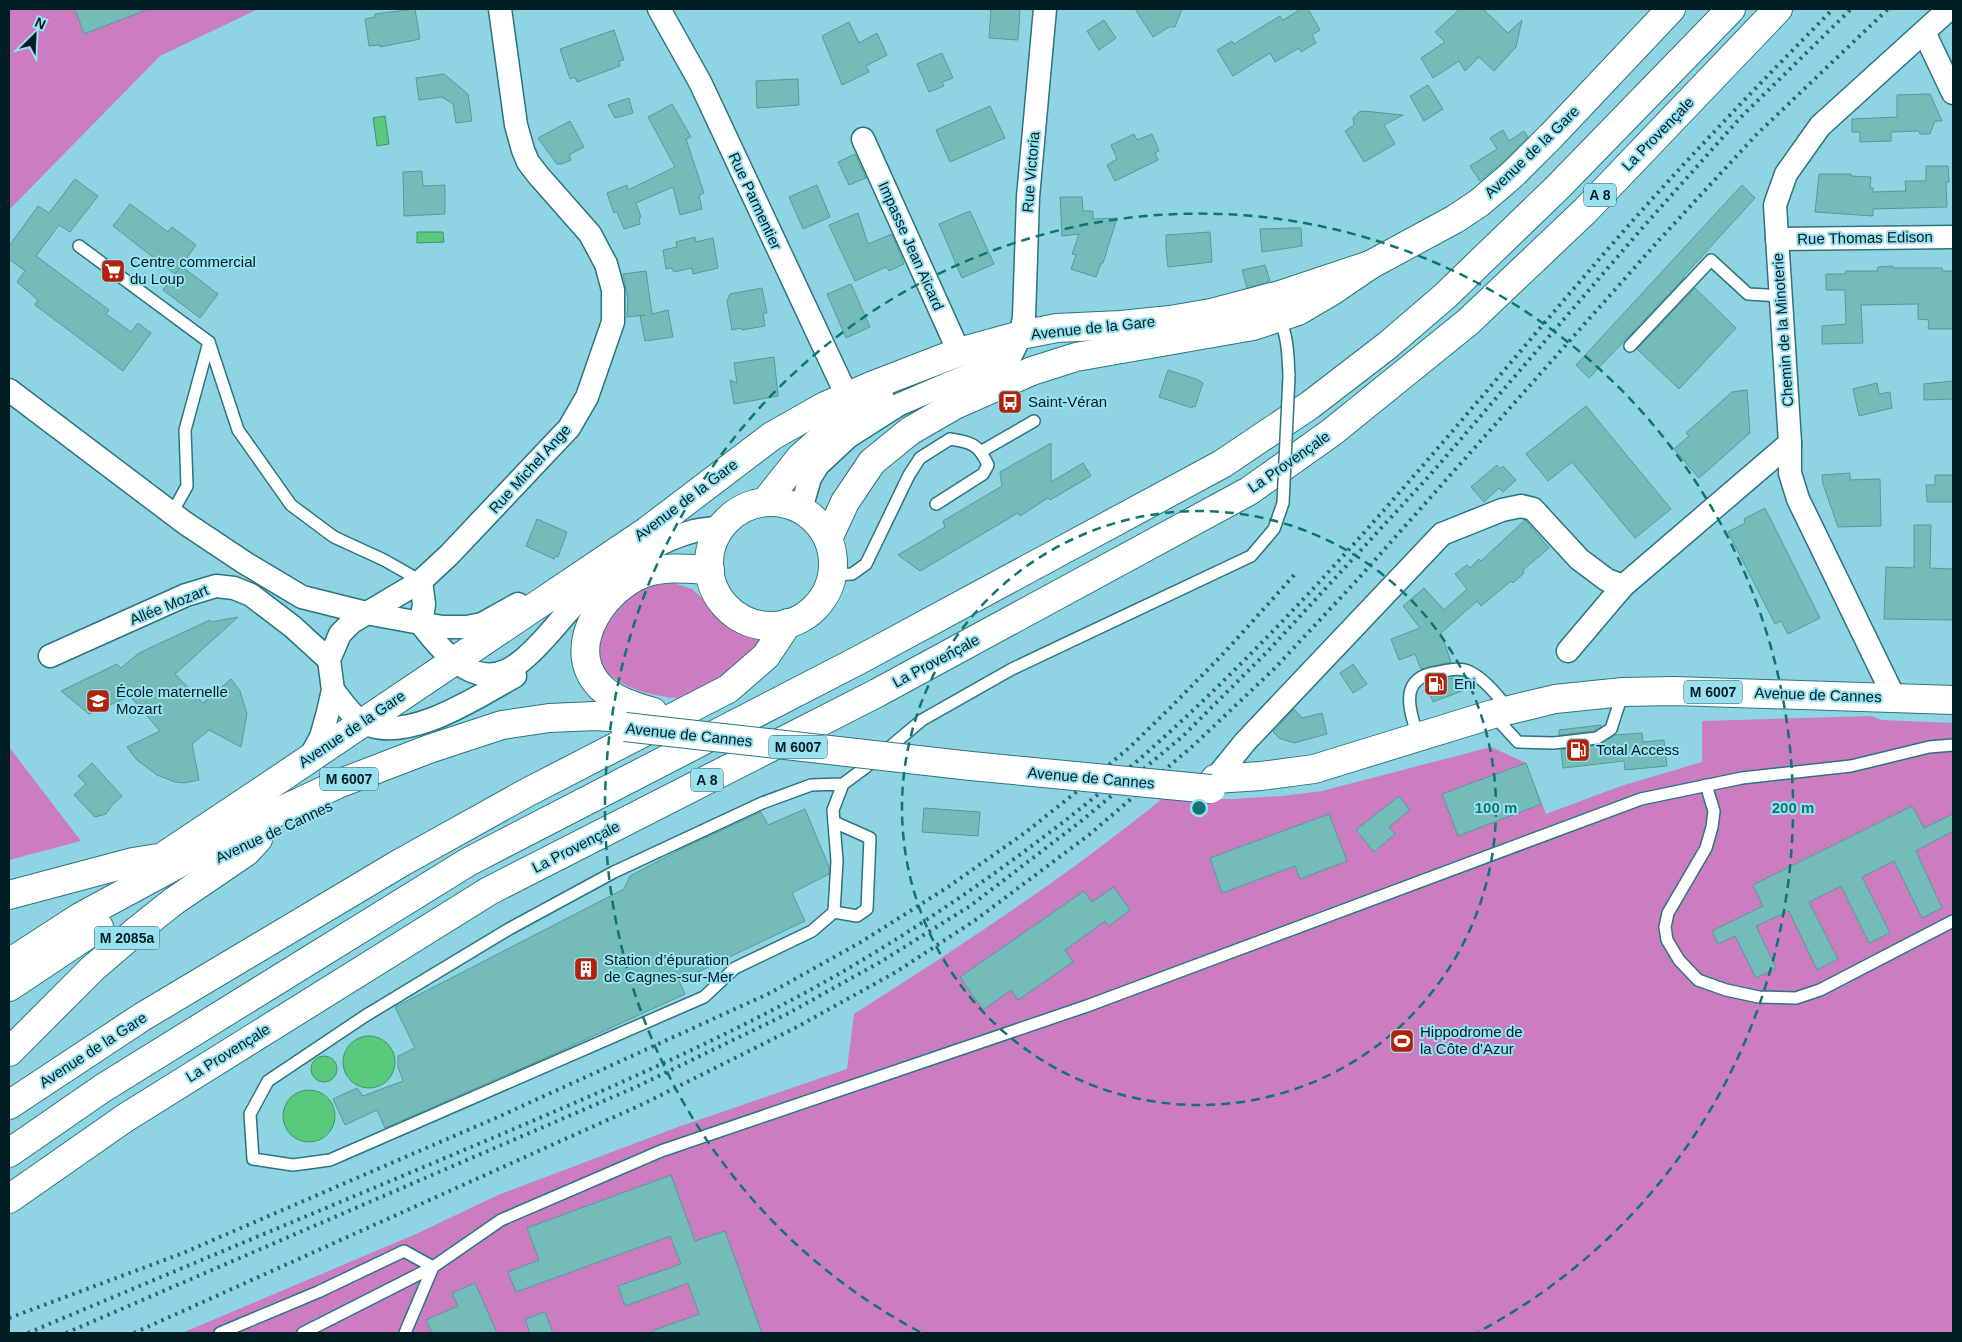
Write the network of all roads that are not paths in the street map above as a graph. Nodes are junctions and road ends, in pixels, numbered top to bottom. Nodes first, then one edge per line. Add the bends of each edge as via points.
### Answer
1 (500, 9) edge
2 (659, 9) edge
3 (1045, 9) edge
4 (1672, 9) edge
5 (1731, 9) edge
6 (1778, 9) edge
7 (1949, 9) edge
8 (1924, 32) junction
9 (1953, 93) edge
10 (864, 139) dead end
11 (1953, 237) edge
12 (1777, 239) junction
13 (79, 246) dead end
14 (1370, 265) junction
15 (1782, 296) junction
16 (1211, 313) junction
17 (1278, 318) junction
18 (1021, 335) junction
19 (209, 342) junction
20 (1630, 346) dead end
21 (959, 352) junction
22 (902, 374) junction
23 (9, 390) edge
24 (847, 396) junction
25 (1034, 421) dead end
26 (1790, 443) junction
27 (982, 451) junction
28 (765, 502) junction
29 (936, 504) dead end
30 (801, 509) junction
31 (172, 513) junction
32 (721, 527) junction
33 (828, 539) junction
34 (710, 570) junction
35 (832, 575) junction
36 (421, 580) junction
37 (564, 585) junction
38 (624, 585) junction
39 (1623, 586) junction
40 (302, 597) junction
41 (366, 613) junction
42 (421, 624) junction
43 (788, 624) junction
44 (340, 634) junction
45 (1568, 651) dead end
46 (50, 656) dead end
47 (329, 660) junction
48 (453, 660) junction
49 (333, 690) junction
50 (1623, 692) junction
51 (1894, 697) junction
52 (1953, 700) edge
53 (1493, 715) junction
54 (640, 719) junction
55 (362, 723) junction
56 (1418, 737) junction
57 (1953, 745) edge
58 (310, 757) junction
59 (843, 784) junction
60 (1213, 784) junction
61 (1706, 785) junction
62 (834, 822) junction
63 (258, 839) junction
64 (158, 858) junction
65 (9, 895) edge
66 (834, 912) junction
67 (80, 917) junction
68 (1953, 921) edge
69 (9, 963) edge
70 (9, 987) edge
71 (9, 1052) edge
72 (9, 1105) edge
73 (9, 1153) edge
74 (9, 1198) edge
75 (433, 1267) junction
76 (220, 1333) edge
77 (302, 1333) edge
78 (405, 1333) edge

1 - 36 street, Rue Michel Ange via 516,125 523,150 538,175 590,234 602,256 613,290 613,322 588,397 569,428 449,555
2 - 24 street, Rue Parmentier via 700,82
3 - 18 street, Rue Victoria via 1028,197
4 - 14 main road, Avenue de la Gare via 1552,136 1479,203
5 - 73 main road, A 8 via 1558,187 1445,296 1310,405 1230,458 859,660 468,862 103,1088
6 - 74 main road, La Provençale / A 8 via 1586,210 1468,322 1332,432 1249,491 877,693 489,891 125,1118
7 - 8 street, Chemin de la Minoterie
8 - 9 street
8 - 12 street, Chemin de la Minoterie via 1820,126 1786,174 1775,205
10 - 21 street, Impasse Jean Aicard
11 - 12 street, Rue Thomas Edison
12 - 15 street, Chemin de la Minoterie
13 - 19 lane
14 - 16 main road, Avenue de la Gare via 1280,295
14 - 17 main road, Avenue de la Gare via 1298,311
15 - 20 lane via 1748,294 1710,260
15 - 26 street, Chemin de la Minoterie
16 - 17 lane via 1274,314
16 - 18 main road, Avenue de la Gare via 1121,325 1057,328
17 - 33 main road, Avenue de la Gare via 1253,326 1076,357 1032,371 955,405 910,431 872,462 846,502
17 - 59 lane, bridge via 1284,328 1289,376 1283,503 1274,529 1251,556 1012,669 922,720
18 - 21 main road, Avenue de la Gare
18 - 30 street, Rue Victoria via 1010,357 898,405 843,442 818,465 810,478
19 - 31 lane via 185,430 187,486
19 - 36 lane via 238,430 290,505 334,538
21 - 22 main road, Avenue de la Gare
22 - 24 main road, Avenue de la Gare
22 - 28 main road via 800,458
23 - 31 street
24 - 37 main road, Avenue de la Gare via 772,436 646,530
25 - 27 lane
26 - 39 street
26 - 51 street, Chemin de la Minoterie via 1790,473 1798,499
27 - 29 lane via 988,466 983,474
27 - 35 lane via 967,441 950,438 920,458 866,564 852,574
28 - 30 main road via 780,502
28 - 32 main road via 737,511
30 - 33 main road via 819,524
31 - 40 street
32 - 34 main road via 710,550
32 - 48 street via 694,531 648,550 618,568 590,589 538,645 512,667 486,675
33 - 35 main road via 833,557
34 - 38 main road via 646,572
34 - 43 main road via 720,599 738,616 768,626
35 - 43 main road via 816,607
36 - 41 street, Rue Michel Ange
36 - 42 street via 424,604
37 - 42 street via 537,594 482,624 467,627
37 - 48 main road, Avenue de la Gare
38 - 54 main road via 611,596 589,628 585,657 596,683 607,693 631,705
38 - 55 street via 600,596 586,607 530,668 465,704 403,728 377,728
39 - 45 street
39 - 60 street via 1606,580 1579,559 1533,509 1521,506 1502,510 1442,534 1245,742
40 - 41 street
40 - 44 street
41 - 42 street
41 - 44 street, Rue Michel Ange
42 - 48 street
43 - 72 main road, Avenue de la Gare via 766,656 728,689 528,792 402,862 142,1017
44 - 47 street
46 - 47 street, Allée Mozart via 186,595 216,586 234,588 251,595
47 - 49 street
48 - 55 main road, Avenue de la Gare
49 - 55 street
49 - 58 street via 321,737
50 - 51 main road, Avenue de Cannes / M 6007
50 - 53 main road, Avenue de Cannes / M 6007 via 1555,699
50 - 53 lane via 1611,729 1597,738 1554,743 1518,742
51 - 52 main road, Avenue de Cannes / M 6007
53 - 56 main road, Avenue de Cannes / M 6007
53 - 56 lane via 1487,686 1470,672 1458,669 1429,673 1416,680 1409,692
53 - 60 main road, Avenue de Cannes / M 6007 via 1429,744 1315,781 1256,787
54 - 60 main road, Avenue de Cannes / M 6007 via 690,722
54 - 60 main road, Avenue de Cannes / M 6007, bridge via 980,767
54 - 63 main road, Avenue de Cannes / M 6007 via 549,729 451,756 401,774
54 - 67 main road, Avenue de Cannes / M 6007 via 595,716 524,721 491,728 429,749 338,784 252,824
55 - 58 main road, Avenue de la Gare
56 - 60 main road, Avenue de Cannes / M 6007 via 1314,768
57 - 61 lane via 1929,747 1851,766
58 - 64 main road, Avenue de la Gare
59 - 62 lane via 833,810
59 - 66 lane via 811,785 762,803 614,872 509,930 366,1016 268,1081 250,1114 253,1159 293,1165 330,1160 704,997 735,968 812,931
61 - 68 lane via 1714,811 1706,848 1668,912 1664,928 1679,960 1698,980 1759,997 1796,998 1820,990
61 - 75 lane via 1641,799 1086,1006 661,1152 501,1220
62 - 66 lane via 837,861
62 - 66 lane via 870,838 867,909 857,916
63 - 70 main road, Avenue de Cannes / M 6007 via 182,876
63 - 71 main road, M 2085a via 246,852 134,932
64 - 65 main road
64 - 67 main road, Avenue de la Gare
67 - 69 main road, Avenue de Cannes / M 6007
75 - 76 lane via 404,1251
75 - 77 lane
75 - 78 lane

